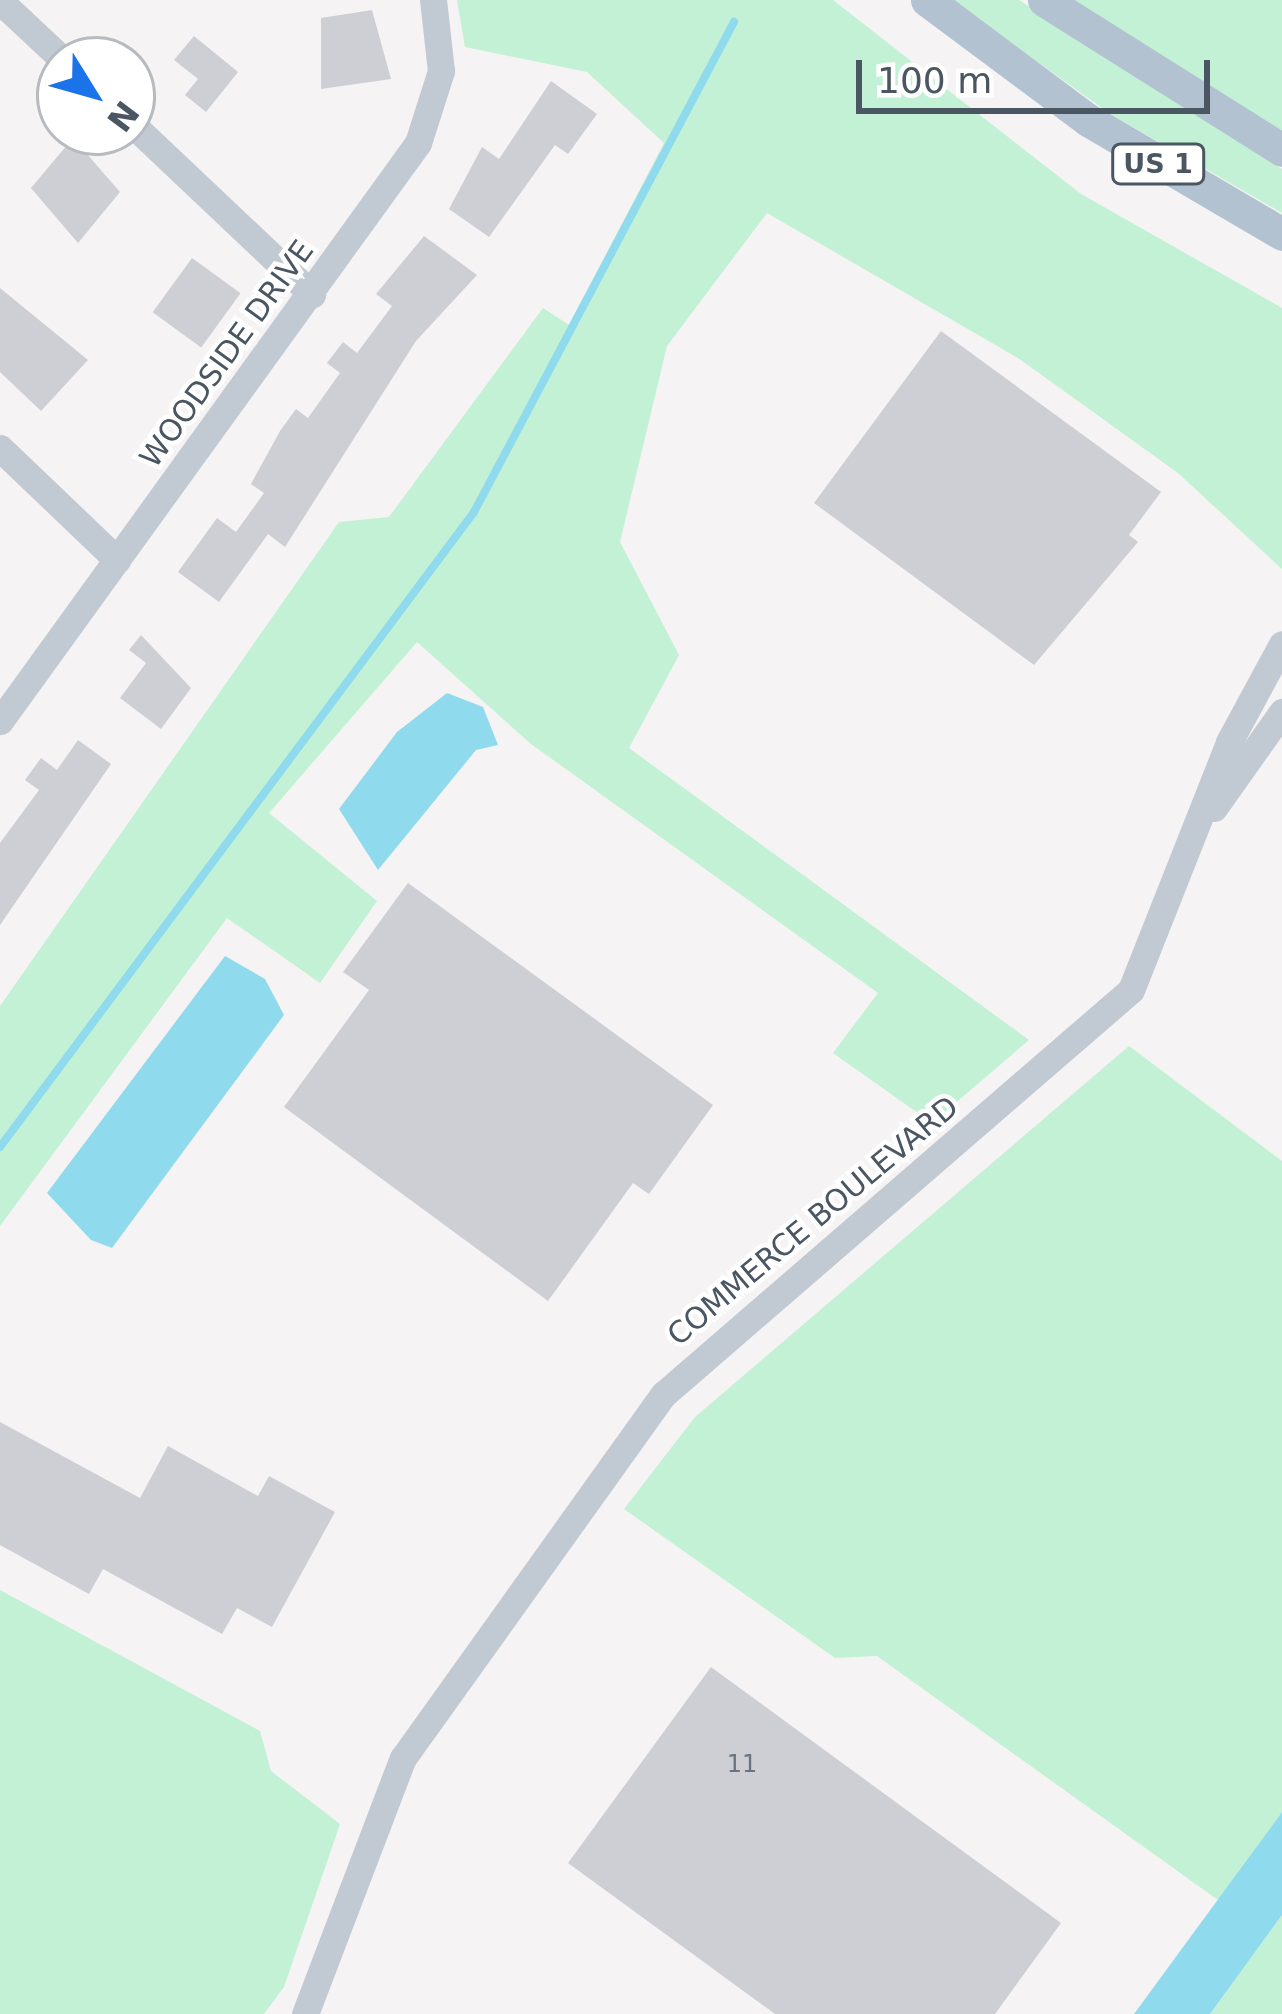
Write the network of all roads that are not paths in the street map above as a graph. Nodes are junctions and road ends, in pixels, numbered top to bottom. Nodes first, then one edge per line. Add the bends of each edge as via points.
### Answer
1 (433, 0) edge
2 (927, 0) edge
3 (1044, 0) edge
4 (0, 1) edge
5 (37, 36) edge
6 (156, 147) edge
7 (1282, 150) edge
8 (1282, 235) edge
9 (312, 294) junction
10 (0, 448) edge
11 (117, 560) junction
12 (1282, 644) edge
13 (1282, 712) edge
14 (0, 722) edge
15 (1198, 831) junction
16 (303, 2007) edge

1 - 9 street, WOODSIDE DRIVE via 442,57 430,118
2 - 8 main road, US 1 via 1088,119
3 - 7 main road, US 1
4 - 5 street
6 - 9 street
9 - 11 street, WOODSIDE DRIVE
10 - 11 street
11 - 14 street, WOODSIDE DRIVE
12 - 15 street via 1237,723
13 - 15 street
15 - 16 street, COMMERCE BOULEVARD via 1124,998 664,1394 404,1758

